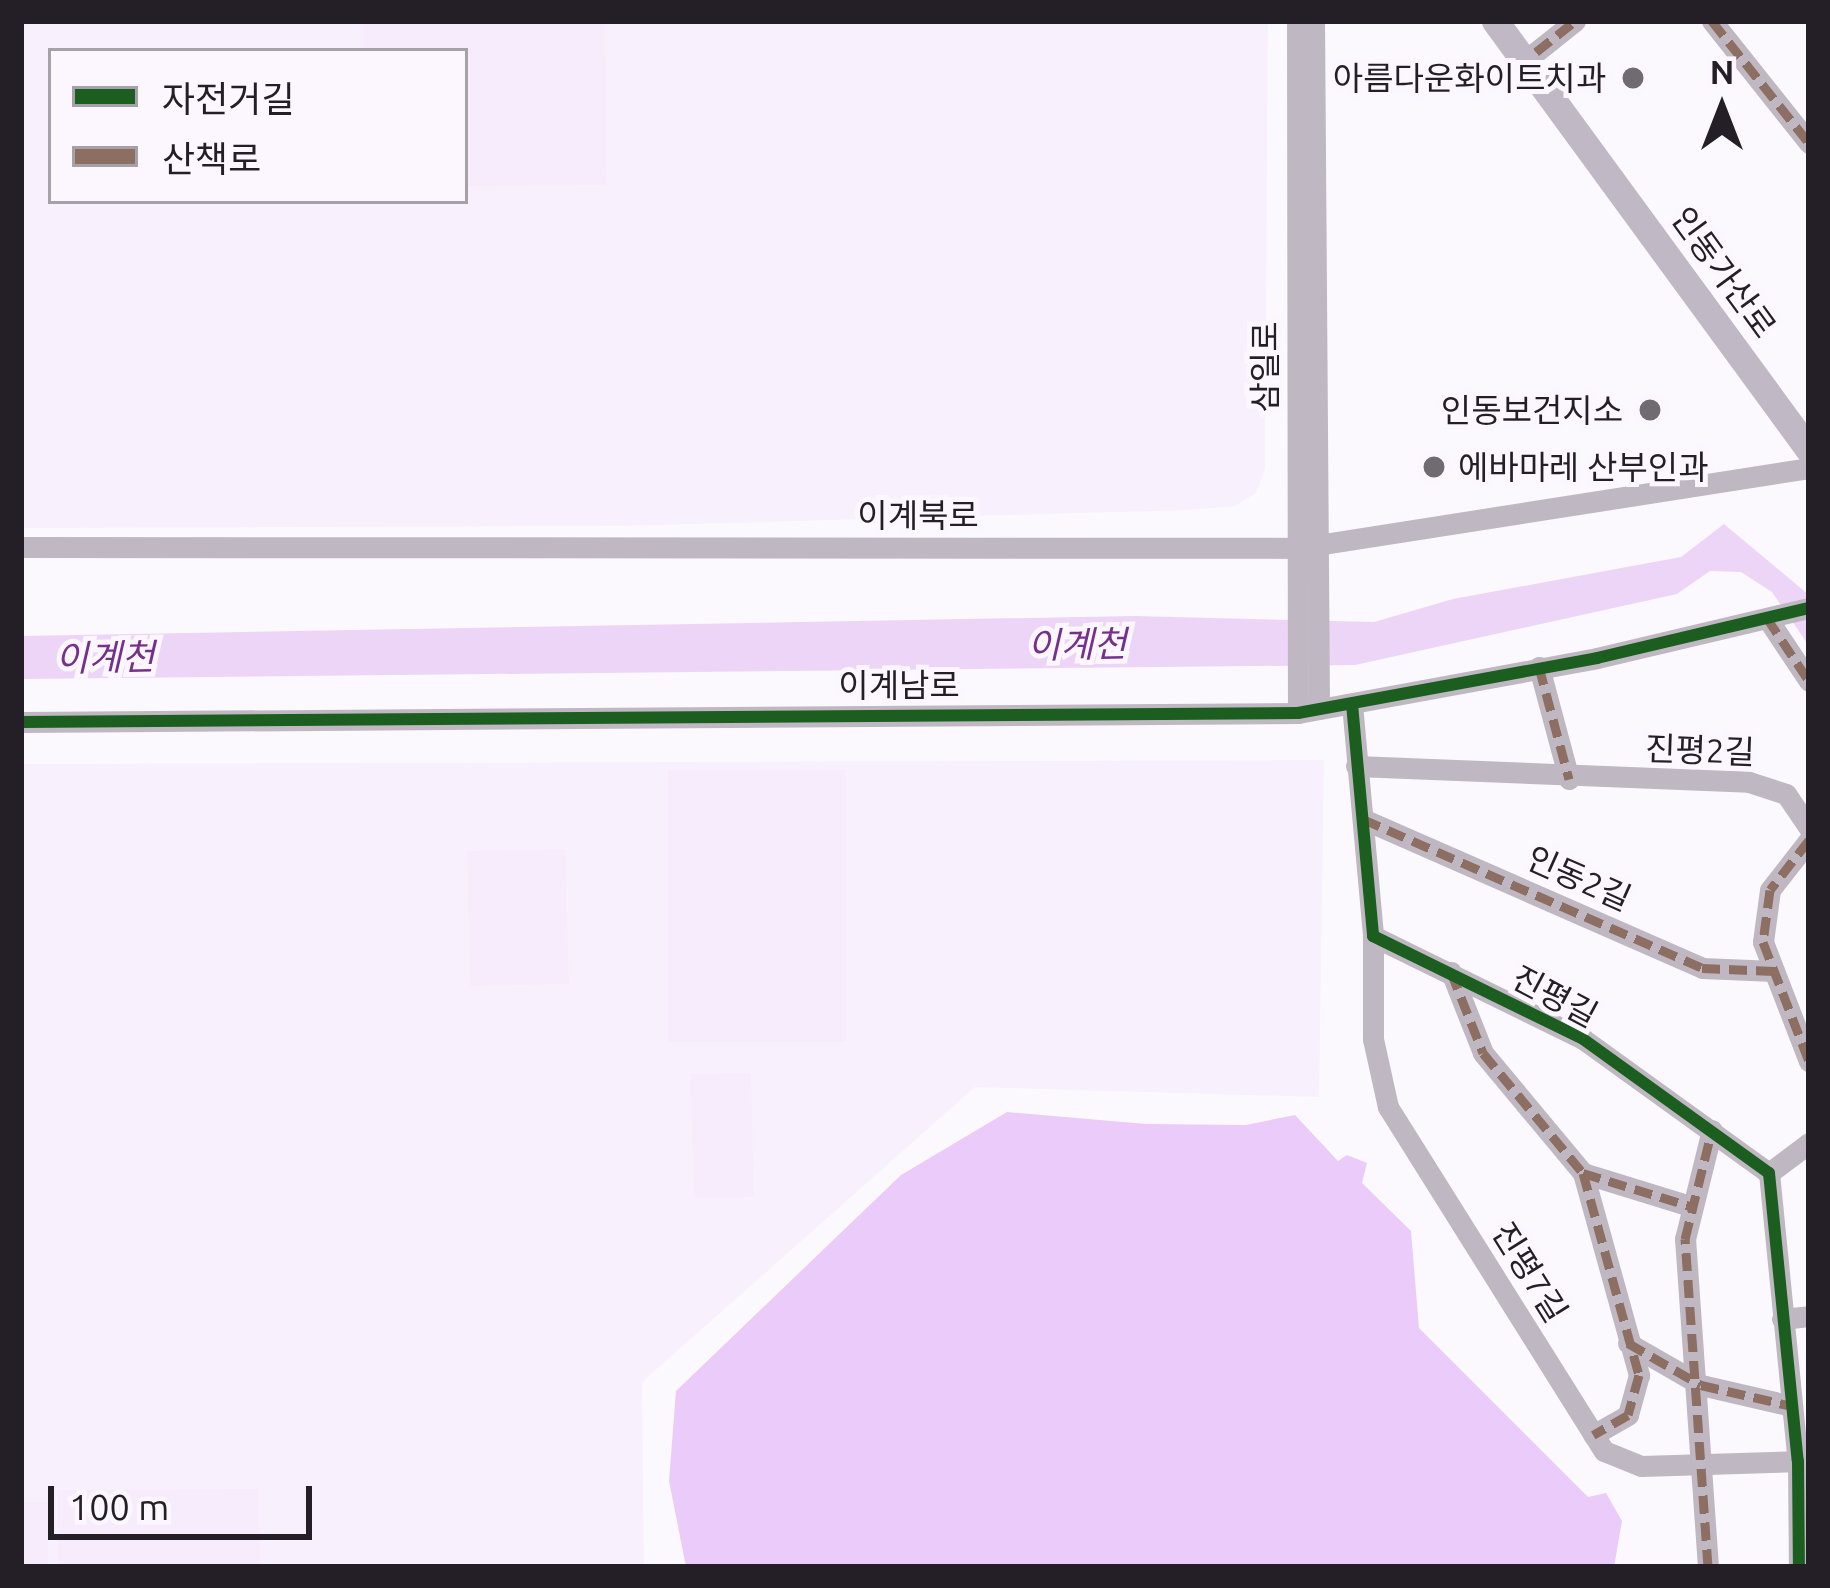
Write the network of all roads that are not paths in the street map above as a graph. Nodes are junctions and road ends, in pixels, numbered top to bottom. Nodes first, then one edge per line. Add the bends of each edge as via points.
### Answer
1 (1298, 21) edge
2 (1314, 21) edge
3 (1495, 21) edge
4 (1514, 21) edge
5 (1575, 21) edge
6 (1712, 21) edge
7 (1536, 52) junction
8 (1809, 143) edge
9 (1809, 427) edge
10 (1809, 450) edge
11 (1809, 468) edge
12 (21, 547) edge
13 (1308, 547) junction
14 (1809, 608) edge
15 (1767, 618) junction
16 (1539, 667) junction
17 (1809, 681) edge
18 (1352, 704) junction
19 (1309, 711) junction
20 (21, 722) edge
21 (1356, 766) junction
22 (1569, 778) junction
23 (1363, 819) junction
24 (1809, 828) edge
25 (1809, 840) edge
26 (1373, 936) junction
27 (1774, 971) junction
28 (1451, 972) junction
29 (1809, 1060) edge
30 (1712, 1130) junction
31 (1809, 1143) edge
32 (1583, 1173) junction
33 (1769, 1173) junction
34 (1690, 1205) junction
35 (1809, 1316) edge
36 (1782, 1319) junction
37 (1628, 1343) junction
38 (1700, 1385) junction
39 (1792, 1406) junction
40 (1593, 1435) junction
41 (1798, 1460) junction
42 (1701, 1463) junction
43 (1708, 1567) edge
44 (1799, 1567) edge

1 - 13 street, 삼일로
2 - 13 street, 삼일로
3 - 10 main road, 인동가산로
4 - 7 main road, 인동가산로
5 - 7 street
6 - 8 street
7 - 9 main road, 인동가산로
11 - 13 street, 이계북로
12 - 13 street, 이계북로
13 - 19 street, 삼일로
14 - 15 street, 이계남로
15 - 16 street, 이계남로
15 - 17 street
16 - 18 street, 이계남로
16 - 22 street
18 - 19 street, 이계남로
18 - 21 street
19 - 20 street, 이계남로
21 - 22 street, 진평2길
21 - 23 street
22 - 24 street, 진평2길 via 1771,786
23 - 26 street
23 - 27 street, 인동2길 via 1702,968
25 - 27 street via 1770,890 1762,942
26 - 28 street, 진평길
26 - 40 street, 진평7길 via 1373,1039 1388,1108
27 - 29 street
28 - 30 street, 진평길 via 1583,1040
28 - 32 street, 진평길 via 1483,1053
30 - 33 street, 진평길
30 - 34 street
31 - 33 street
32 - 34 street
32 - 37 street, 진평길
33 - 36 street
34 - 38 street via 1686,1267
35 - 36 street
36 - 39 street
37 - 38 street
37 - 40 street, 진평길 via 1639,1375 1635,1403
38 - 39 street
38 - 42 street
39 - 41 street
40 - 42 street, 진평7길 via 1624,1463
41 - 42 street, 진평7길
41 - 44 street
42 - 43 street

